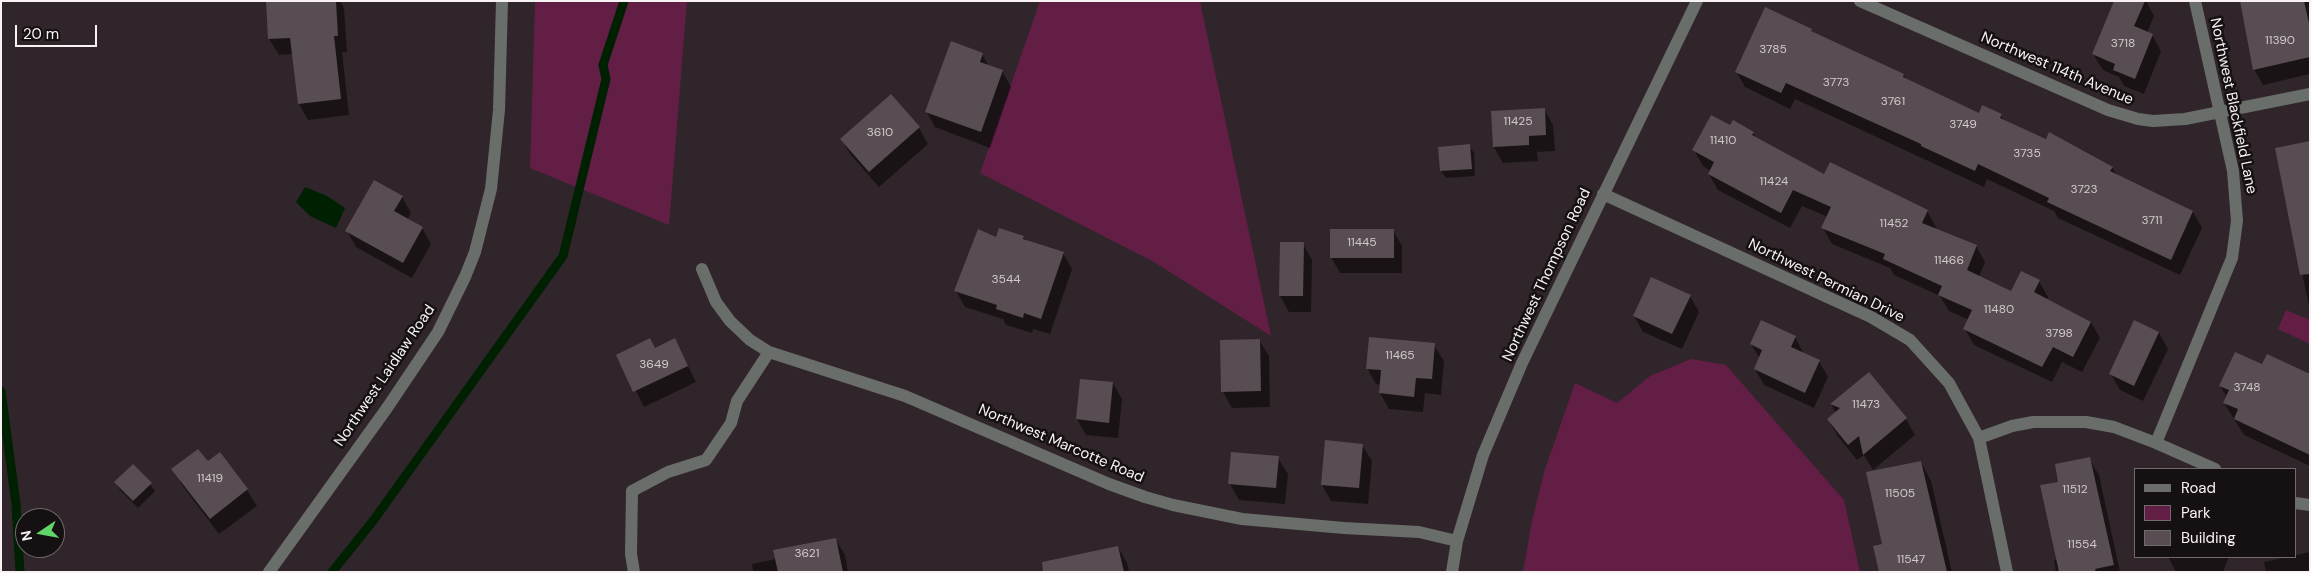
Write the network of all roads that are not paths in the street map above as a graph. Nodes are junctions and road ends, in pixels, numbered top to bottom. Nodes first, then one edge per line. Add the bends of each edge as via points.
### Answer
1 (502, 1) edge
2 (1697, 1) edge
3 (1860, 1) edge
4 (2195, 1) edge
5 (2310, 94) edge
6 (2220, 113) junction
7 (1603, 194) junction
8 (702, 269) dead end
9 (769, 352) junction
10 (1979, 438) junction
11 (2156, 443) junction
12 (2213, 468) edge
13 (2296, 503) edge
14 (2310, 505) edge
15 (1457, 540) junction
16 (270, 572) edge
17 (634, 572) edge
18 (1452, 572) edge
19 (2007, 572) edge

1 - 16 street, Northwest Laidlaw Road via 499,110 492,181 480,236 465,278 432,340 387,408
2 - 7 street, Northwest Thompson Road
3 - 6 street, Northwest 114th Avenue via 2121,115 2153,121
4 - 6 street, Northwest Blackfield Lane
5 - 6 street, Northwest 114th Avenue
6 - 11 street, Northwest Blackfield Lane via 2237,197 2238,221 2232,258
7 - 10 street, Northwest Permian Drive via 1871,317 1910,340 1949,383
7 - 15 street, Northwest Thompson Road via 1522,363 1487,446
8 - 9 street, Northwest Marcotte Road via 716,302 730,321
9 - 15 street, Northwest Marcotte Road via 905,396 1110,484 1173,505 1242,519 1419,532
9 - 17 street via 737,400 731,423 706,460 668,472 632,491 631,554
10 - 11 street via 2012,426 2062,421 2114,428
10 - 19 street, Northwest Permian Drive
11 - 12 street
13 - 14 street
15 - 18 street, Northwest Thompson Road

